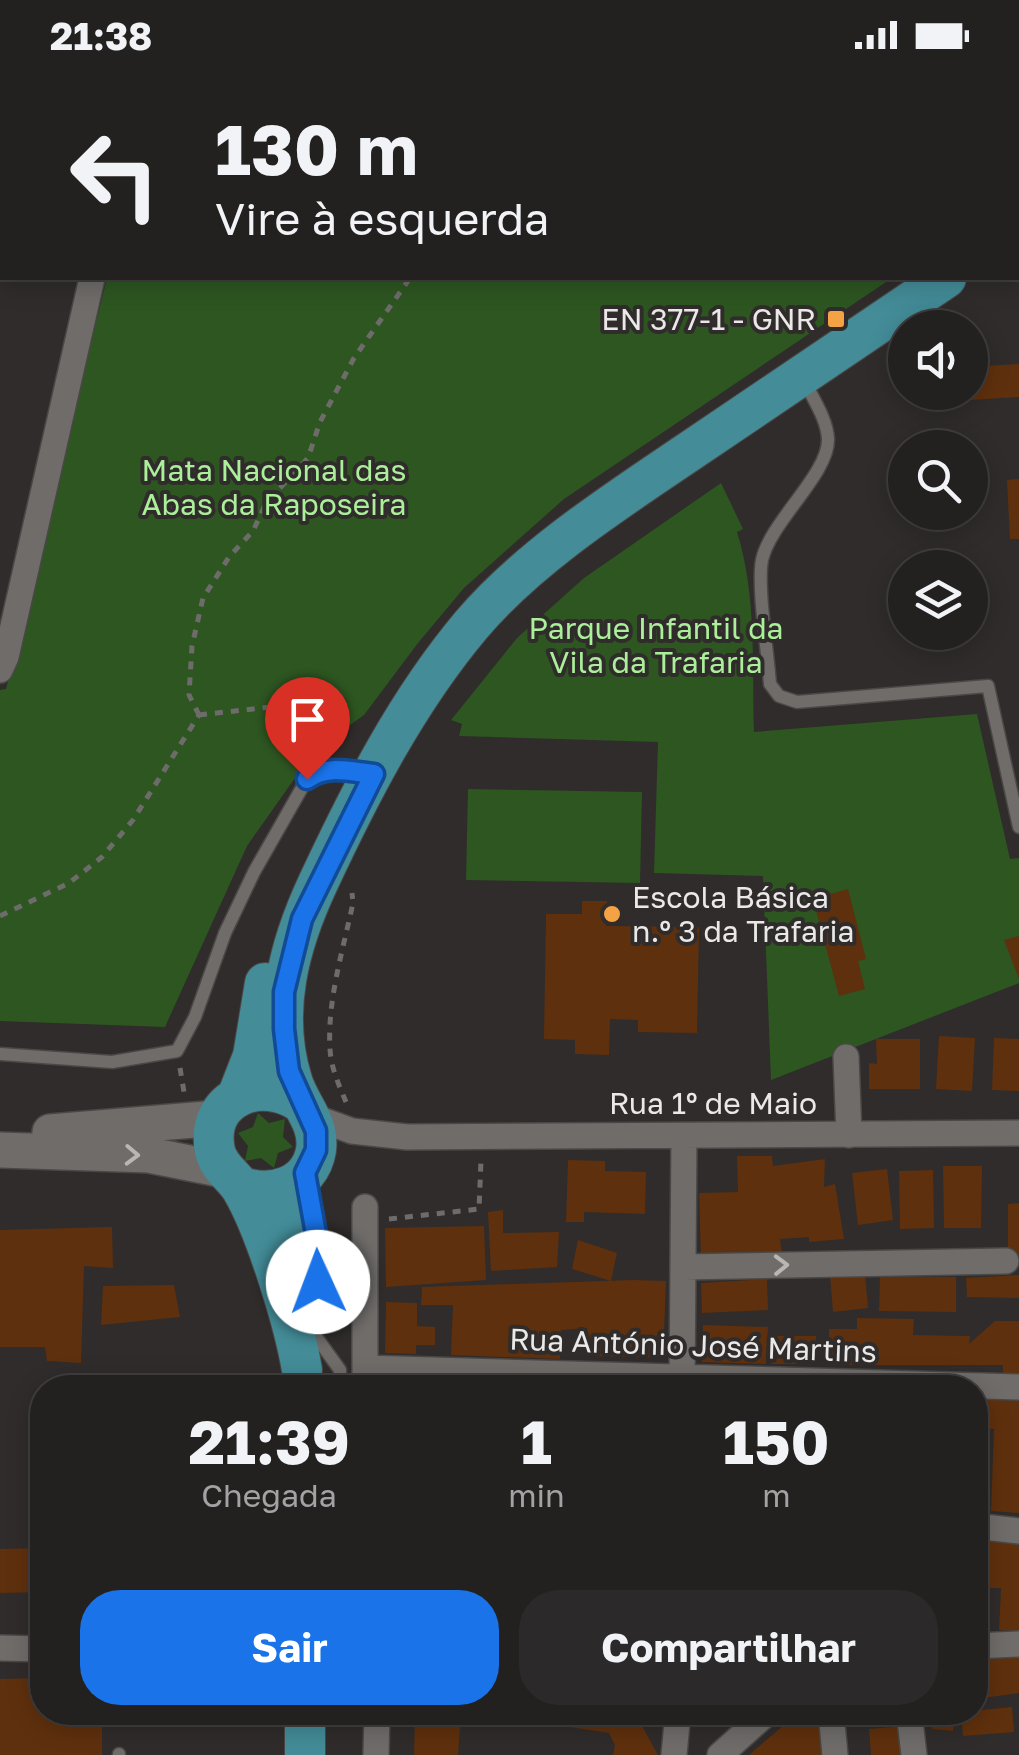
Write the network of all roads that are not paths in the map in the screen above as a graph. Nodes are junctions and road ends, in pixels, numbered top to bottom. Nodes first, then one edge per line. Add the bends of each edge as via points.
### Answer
1 (92, 280) edge
2 (943, 280) edge
3 (802, 375) junction
4 (0, 670) edge
5 (374, 774) junction
6 (1019, 827) edge
7 (336, 877) junction
8 (0, 1054) edge
9 (846, 1057) dead end
10 (228, 1107) junction
11 (306, 1109) junction
12 (1019, 1133) edge
13 (0, 1135) edge
14 (848, 1135) junction
15 (684, 1136) junction
16 (407, 1137) junction
17 (0, 1150) edge
18 (304, 1172) junction
19 (232, 1178) junction
20 (365, 1214) road end
21 (1006, 1260) dead end
22 (683, 1268) junction
23 (309, 1327) junction
24 (302, 1375) edge
25 (302, 1375) edge
26 (302, 1375) edge
27 (340, 1375) edge
28 (365, 1375) edge
29 (682, 1375) edge
30 (988, 1386) edge
31 (1019, 1386) edge
32 (988, 1527) edge
33 (1019, 1531) edge
34 (1019, 1644) edge
35 (988, 1645) edge
36 (0, 1648) edge
37 (30, 1649) edge
38 (305, 1725) edge
39 (377, 1725) edge
40 (753, 1725) edge
41 (832, 1725) edge
42 (911, 1725) edge
43 (305, 1755) edge
44 (376, 1755) edge
45 (720, 1755) edge
46 (835, 1755) edge
47 (914, 1755) edge

1 - 4 street
2 - 3 main road
3 - 5 main road via 540,559 474,622 414,702
3 - 6 lane via 828,444 760,565 770,684 797,702 988,686
5 - 7 main road
5 - 8 lane via 318,770 307,779 225,933 176,1051 112,1062
7 - 10 main road via 276,948 253,1056
7 - 11 main road via 302,919 284,992 286,1055
9 - 14 street
10 - 11 main road via 249,1091 276,1090
10 - 13 main road
10 - 19 main road via 214,1140
11 - 16 street, Rua 1º de Maio via 352,1131
11 - 18 main road via 316,1131
12 - 14 street, Rua 1º de Maio
14 - 15 street, Rua 1º de Maio
15 - 16 street, Rua 1º de Maio
15 - 22 street
16 - 18 street, Rua 1º de Maio via 331,1150
17 -> 19 main road via 150,1155
18 - 19 main road via 265,1192
18 - 23 lane via 318,1245
18 - 25 main road via 294,1248
19 - 24 main road via 267,1251
20 - 28 street
22 -> 21 street
22 - 29 street
23 - 26 lane
23 - 27 lane
30 - 31 street, Rua António José Martins
32 - 33 street
34 - 35 street
36 - 37 street
38 - 43 main road
39 - 44 street
40 - 45 street
41 - 46 street
42 - 47 street

